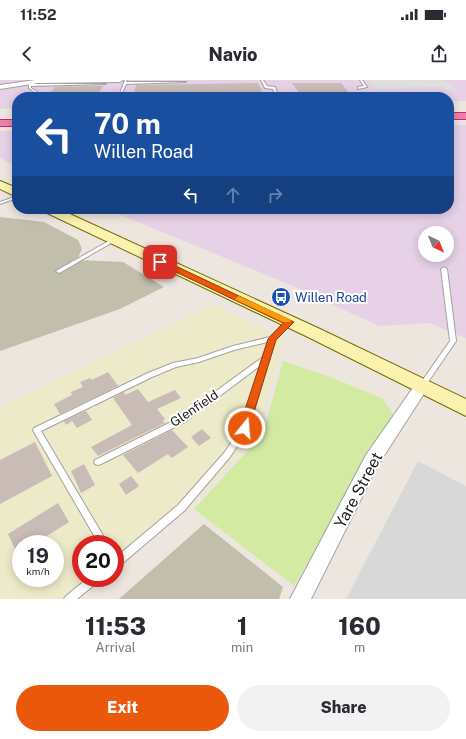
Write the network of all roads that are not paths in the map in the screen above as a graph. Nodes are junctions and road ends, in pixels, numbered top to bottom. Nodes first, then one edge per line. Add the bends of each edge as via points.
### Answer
1 (70, 80) edge
2 (262, 80) edge
3 (360, 80) edge
4 (124, 81) edge
5 (185, 82) dead end
6 (30, 83) junction
7 (105, 84) dead end
8 (0, 87) edge
9 (359, 88) dead end
10 (36, 92) edge
11 (121, 92) edge
12 (276, 92) dead end
13 (454, 111) edge
14 (466, 111) edge
15 (454, 116) edge
16 (466, 116) edge
17 (12, 117) edge
18 (0, 118) edge
19 (0, 123) edge
20 (12, 123) edge
21 (0, 183) edge
22 (12, 188) edge
23 (12, 190) edge
24 (12, 199) edge
25 (0, 203) edge
26 (60, 214) edge
27 (69, 214) edge
28 (117, 239) junction
29 (444, 269) dead end
30 (59, 270) dead end
31 (289, 322) junction
32 (272, 339) junction
33 (265, 359) junction
34 (424, 383) junction
35 (466, 399) edge
36 (466, 408) edge
37 (98, 462) dead end
38 (99, 535) edge
39 (124, 556) edge
40 (84, 587) edge
41 (69, 599) edge
42 (300, 599) edge

1 - 4 street
1 - 6 street
2 - 12 lane via 266,87 274,88
3 - 9 lane via 366,86
4 - 5 lane
4 - 11 lane
6 - 7 lane
6 - 8 street
6 - 10 lane via 30,88
13 - 14 highway
15 - 16 highway
17 - 18 highway
19 - 20 highway
21 - 22 street
21 - 23 street
24 - 25 lane
26 - 28 street
27 - 28 street
28 - 30 lane
28 - 31 street
28 - 34 street
29 - 34 lane via 453,341
31 - 32 lane
31 - 34 street
32 - 33 lane
32 - 38 lane via 175,365 37,430
33 - 37 lane, Glenfield via 182,420
33 - 39 lane via 245,428 227,454 181,508
34 - 35 street
34 - 36 street
34 - 42 street, Yare Street via 372,460
40 - 41 lane

